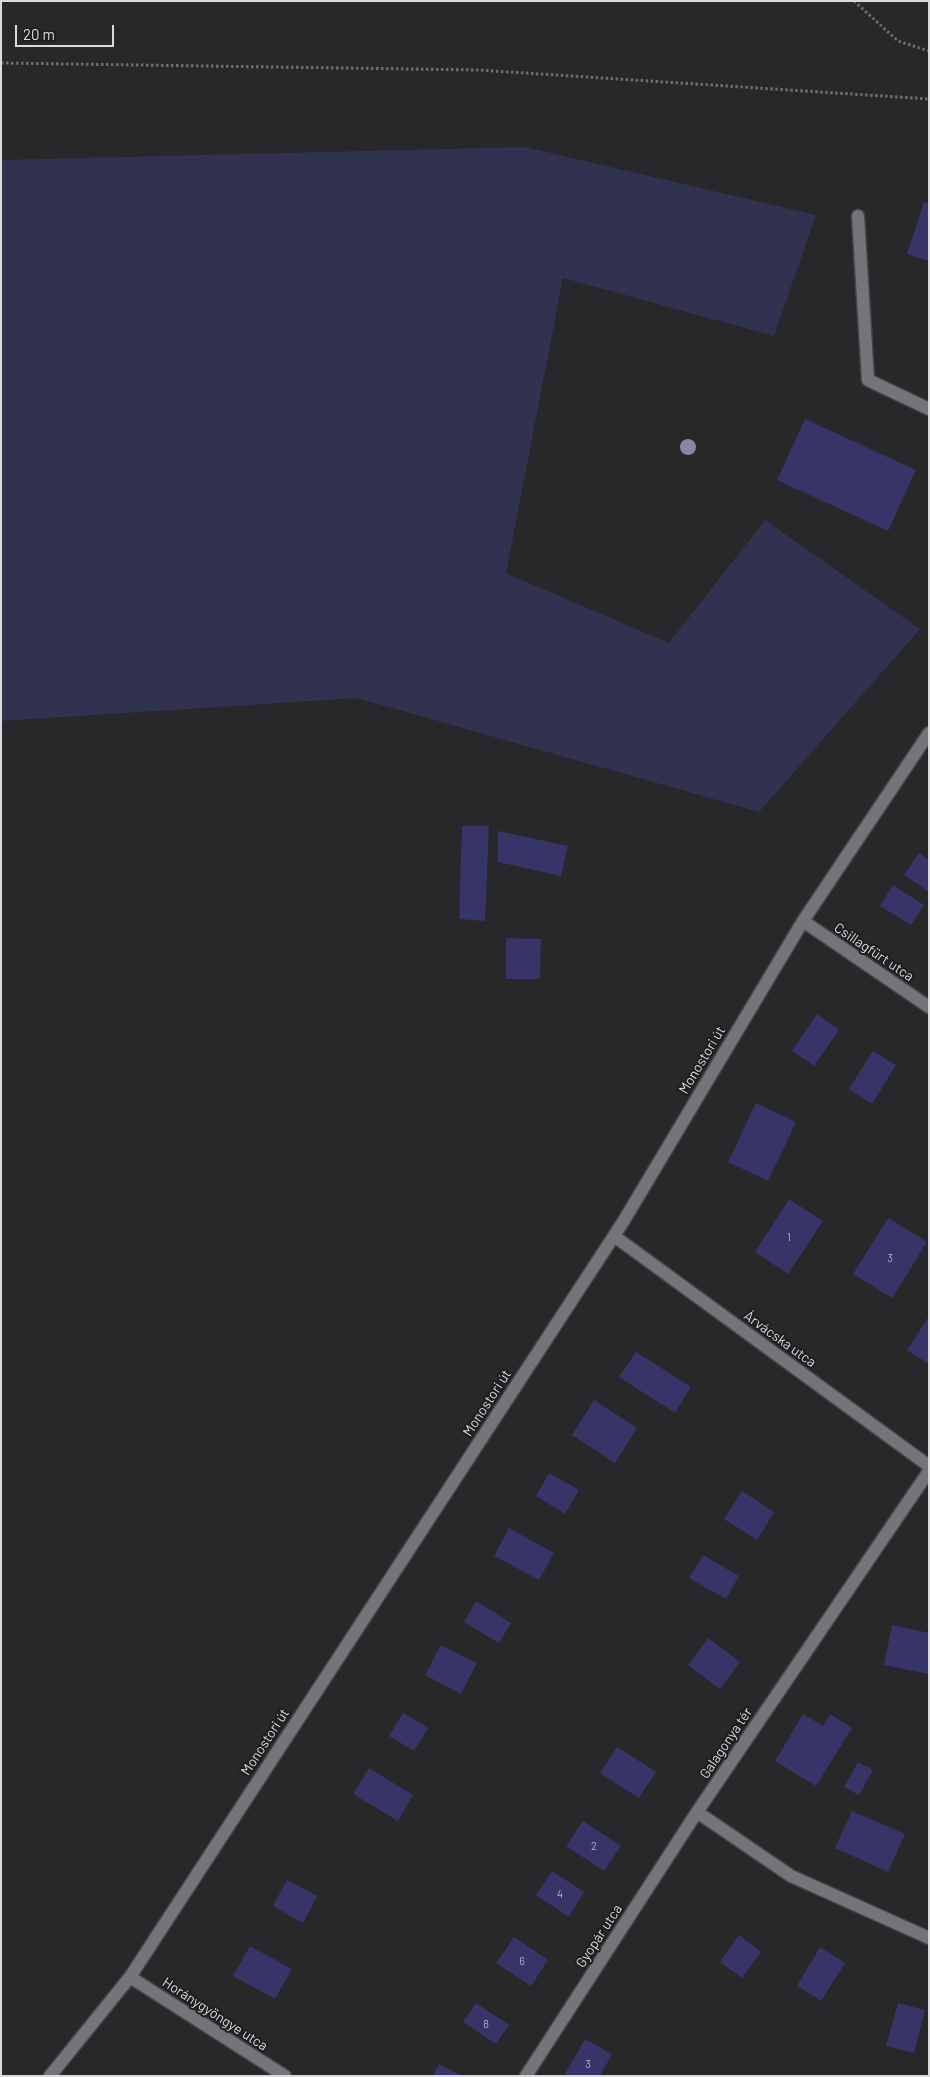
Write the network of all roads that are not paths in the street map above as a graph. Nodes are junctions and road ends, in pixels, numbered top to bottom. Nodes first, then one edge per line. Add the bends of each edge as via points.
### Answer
1 (858, 216) dead end
2 (929, 409) edge
3 (929, 733) edge
4 (802, 921) junction
5 (929, 1007) edge
6 (614, 1236) junction
7 (929, 1466) edge
8 (929, 1471) edge
9 (697, 1812) junction
10 (929, 1938) edge
11 (130, 1977) junction
12 (50, 2076) edge
13 (285, 2076) edge
14 (526, 2076) edge

1 - 2 street via 868,380
3 - 4 street, Monostori út
4 - 5 street, Csillagfürt utca
4 - 6 street, Monostori út
6 - 7 street, Árvácska utca
6 - 11 street, Monostori út
8 - 9 street, Galagonya tér
9 - 10 street via 791,1876
9 - 14 street, Gyopár utca
11 - 12 street, Monostori út
11 - 13 street, Horánygyöngye utca

